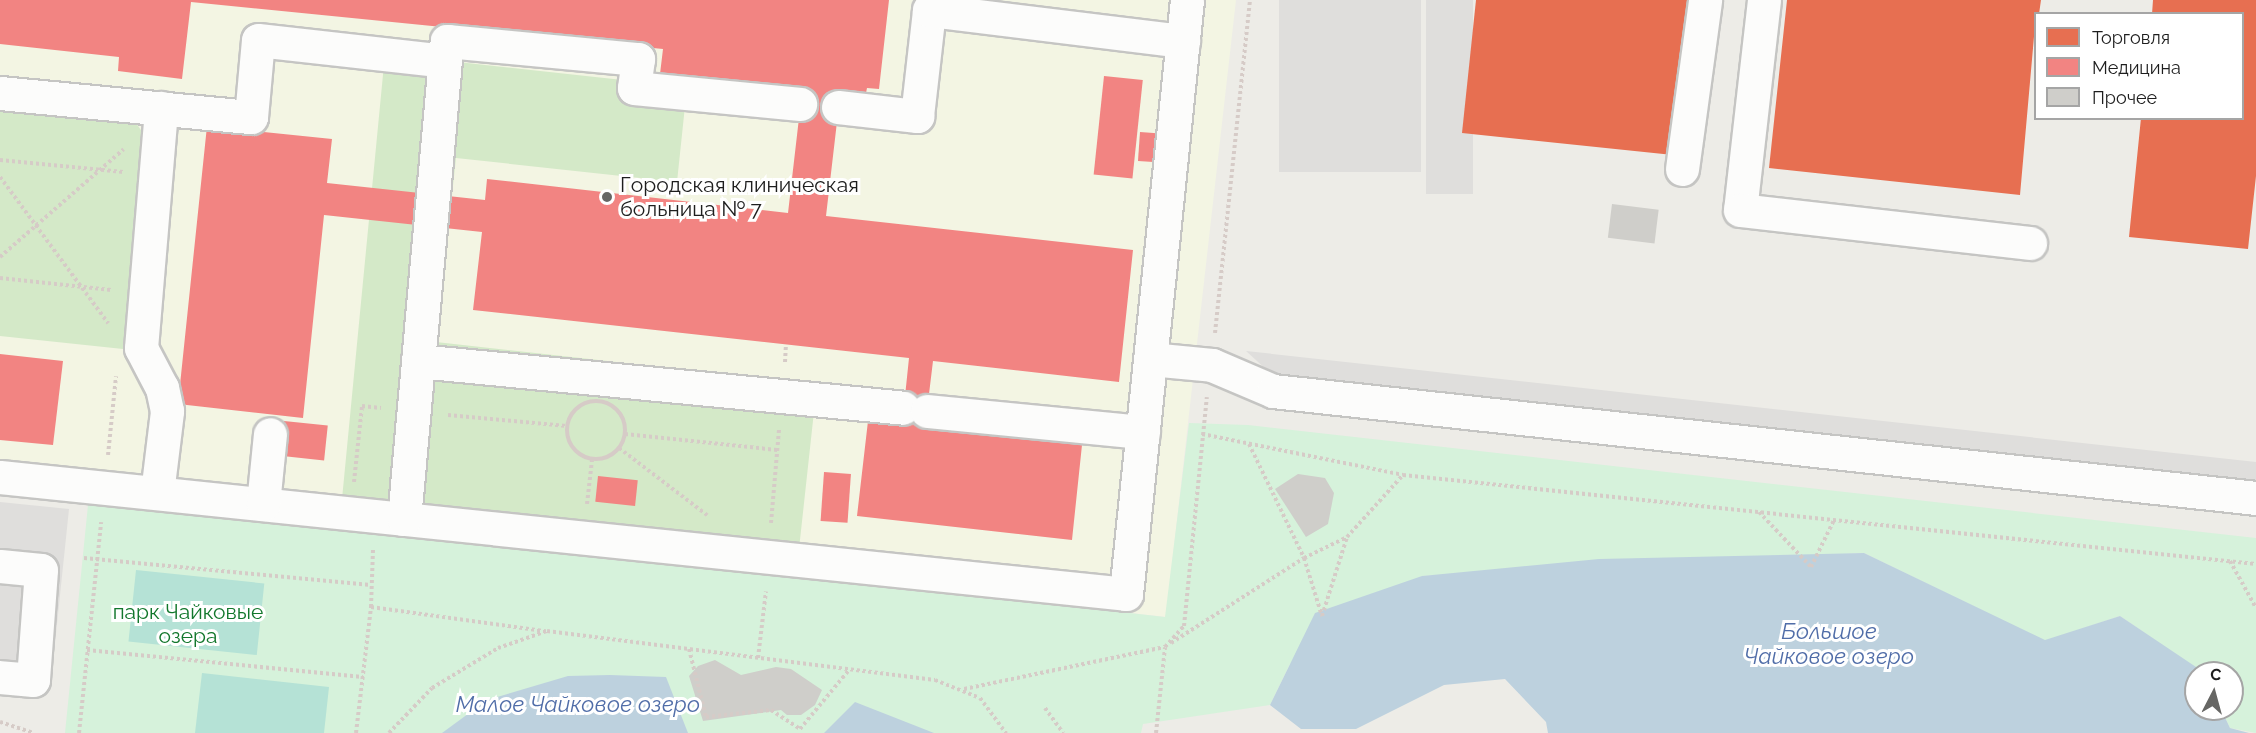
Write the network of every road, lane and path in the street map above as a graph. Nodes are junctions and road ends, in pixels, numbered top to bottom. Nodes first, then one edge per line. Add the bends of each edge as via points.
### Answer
1 (1188, 0) edge
2 (1705, 0) edge
3 (1764, 0) edge
4 (1184, 41) junction
5 (445, 61) junction
6 (0, 93) edge
7 (800, 104) dead end
8 (152, 107) junction
9 (838, 107) dead end
10 (0, 160) edge
11 (1682, 169) dead end
12 (101, 170) junction
13 (135, 174) dead end
14 (0, 177) edge
15 (36, 226) junction
16 (2030, 243) dead end
17 (0, 257) edge
18 (0, 278) edge
19 (82, 287) junction
20 (114, 290) dead end
21 (113, 330) dead end
22 (786, 345) dead end
23 (1150, 359) junction
24 (418, 361) junction
25 (116, 371) dead end
26 (782, 397) junction
27 (413, 412) junction
28 (566, 426) junction
29 (1143, 432) junction
30 (270, 434) dead end
31 (625, 434) junction
32 (1202, 434) dead end
33 (1249, 443) junction
34 (619, 448) junction
35 (777, 450) junction
36 (592, 460) junction
37 (1403, 475) junction
38 (0, 477) edge
39 (105, 488) junction
40 (157, 493) junction
41 (2256, 498) edge
42 (263, 504) junction
43 (1758, 512) junction
44 (350, 513) junction
45 (586, 513) dead end
46 (709, 516) dead end
47 (404, 519) junction
48 (1834, 520) junction
49 (1347, 537) junction
50 (768, 556) junction
51 (84, 558) dead end
52 (97, 558) junction
53 (1304, 558) junction
54 (2230, 561) junction
55 (2256, 564) edge
56 (0, 566) edge
57 (371, 585) junction
58 (371, 607) junction
59 (2256, 608) edge
60 (547, 631) junction
61 (689, 649) junction
62 (87, 650) junction
63 (758, 658) junction
64 (849, 670) junction
65 (0, 676) edge
66 (363, 677) junction
67 (963, 689) junction
68 (1046, 708) dead end
69 (0, 722) edge
70 (33, 733) edge
71 (80, 733) edge
72 (356, 733) edge
73 (389, 733) edge
74 (1006, 733) edge
75 (1063, 733) edge

1 - 4 lane
2 - 11 lane
3 - 16 lane via 1740,210
4 - 9 lane via 928,10 917,116
4 - 23 lane
5 - 7 lane via 447,41 638,59 634,88
5 - 8 lane via 258,40 251,117
5 - 24 lane
6 - 8 lane
8 - 12 path via 139,136
8 - 40 lane via 141,348 162,388 166,411
10 - 12 path
12 - 13 path
12 - 15 path
14 - 15 path
15 - 17 path
15 - 19 path
18 - 19 path
19 - 20 path
19 - 21 path
22 - 26 path
23 - 29 lane
23 - 41 lane via 1212,364 1272,391
24 - 26 lane
24 - 27 lane
25 - 39 path
26 - 29 lane
26 - 35 path
27 - 28 path
27 - 44 path via 362,406
27 - 47 lane
28 - 31 path via 580,405 602,401 620,413
28 - 36 path via 569,444 576,453
29 - 50 lane via 1126,594
30 - 42 lane
31 - 34 path
31 - 35 path
32 - 33 path
33 - 37 path
33 - 53 path
34 - 36 path via 606,459
34 - 46 path
35 - 50 path
36 - 45 path
37 - 43 path
37 - 49 path
38 - 39 lane
39 - 40 lane
39 - 52 path
40 - 42 lane
42 - 44 lane
43 - 48 path
43 - 48 path via 1810,567
44 - 47 lane
44 - 57 path via 373,531
47 - 50 lane
48 - 54 path
49 - 53 path
49 - 53 path via 1322,616
50 - 63 path
51 - 52 path
52 - 57 path
52 - 62 path
53 - 67 path via 1165,647
54 - 55 path
54 - 59 path
56 - 65 lane via 41,570 33,680
57 - 58 path
58 - 60 path
58 - 66 path
60 - 61 path
60 - 73 path via 498,648 432,688
61 - 63 path
61 - 64 path via 706,717 771,710 800,729
62 - 66 path
62 - 71 path
63 - 64 path
64 - 67 path via 935,680
66 - 72 path
67 - 74 path via 980,698
68 - 75 path
69 - 70 path

